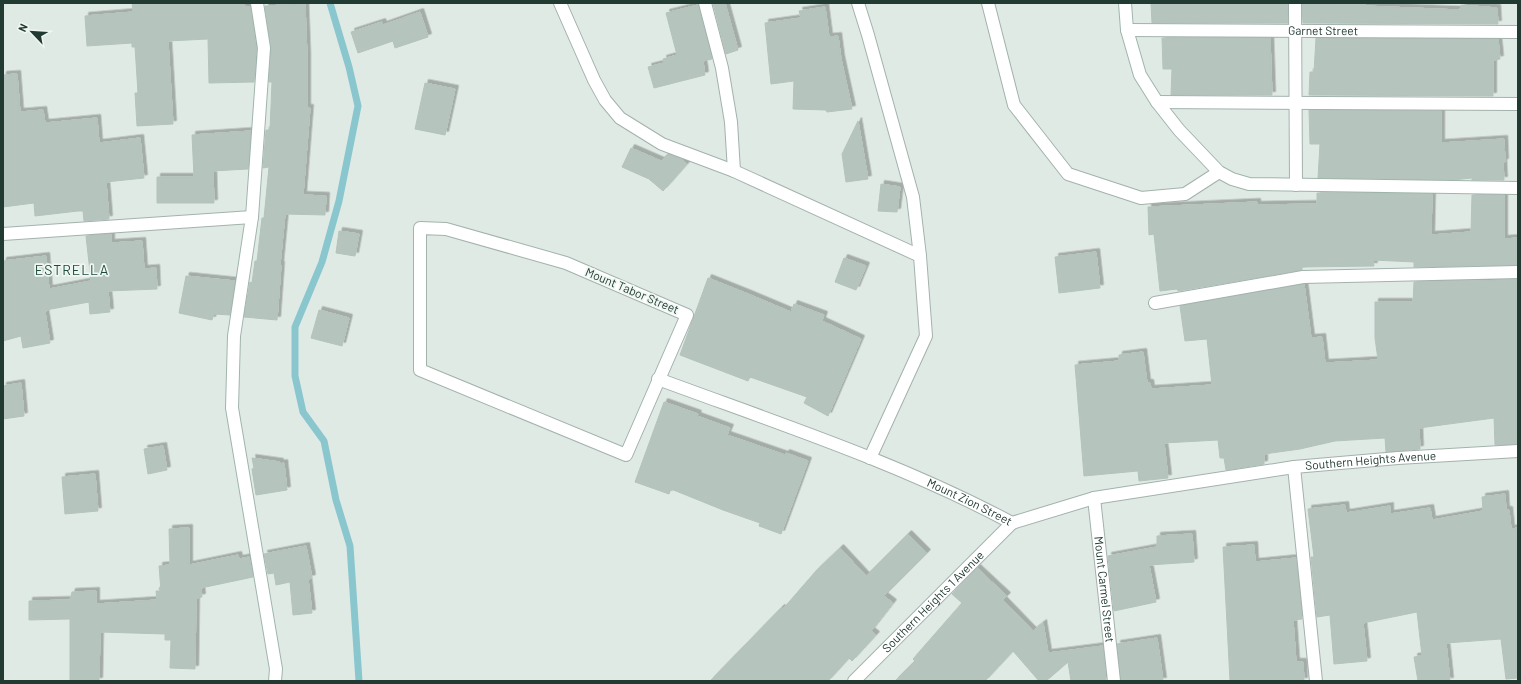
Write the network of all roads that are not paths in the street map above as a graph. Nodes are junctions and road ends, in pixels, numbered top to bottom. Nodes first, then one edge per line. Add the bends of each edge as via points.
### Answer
1 (257, 3) edge
2 (560, 3) edge
3 (705, 3) edge
4 (858, 3) edge
5 (988, 3) edge
6 (1125, 3) edge
7 (1295, 3) edge
8 (1127, 30) junction
9 (1295, 30) junction
10 (1518, 32) edge
11 (1157, 102) junction
12 (1294, 102) junction
13 (1518, 104) edge
14 (734, 171) junction
15 (1219, 172) junction
16 (1296, 185) junction
17 (1518, 188) edge
18 (252, 217) junction
19 (3, 234) edge
20 (920, 256) junction
21 (1518, 272) edge
22 (1155, 303) dead end
23 (658, 379) junction
24 (1518, 451) edge
25 (870, 458) junction
26 (1294, 467) junction
27 (1094, 498) junction
28 (1012, 523) junction
29 (275, 681) edge
30 (854, 681) edge
31 (1114, 681) edge
32 (1316, 681) edge

1 - 18 street via 264,48
2 - 14 street via 594,80 605,100 620,118 662,144
3 - 14 street via 722,68 731,122
4 - 20 street via 913,197
5 - 15 street via 1014,105 1068,174 1141,198 1185,194
6 - 8 street
7 - 9 street
8 - 9 street, Garnet Street
8 - 11 street via 1140,75
9 - 10 street, Garnet Street
9 - 12 street
11 - 12 street
11 - 15 street via 1179,130
12 - 13 street
12 - 16 street
14 - 20 street
15 - 16 street via 1249,184
16 - 17 street
18 - 19 street
18 - 29 street via 234,336 232,408 276,669
20 - 25 street via 926,336
21 - 22 street via 1303,277
23 - 23 street, Mount Tabor Street via 687,315 566,263 446,229 420,228 420,370 626,455
23 - 25 street, Mount Zion Street
24 - 26 street, Southern Heights Avenue
25 - 28 street, Mount Zion Street via 976,504
26 - 27 street, Mount Zion Street
26 - 32 street, Southern Heights Avenue
27 - 28 street, Mount Zion Street
27 - 31 street, Mount Carmel Street
28 - 30 street, Southern Heights 1 Avenue

